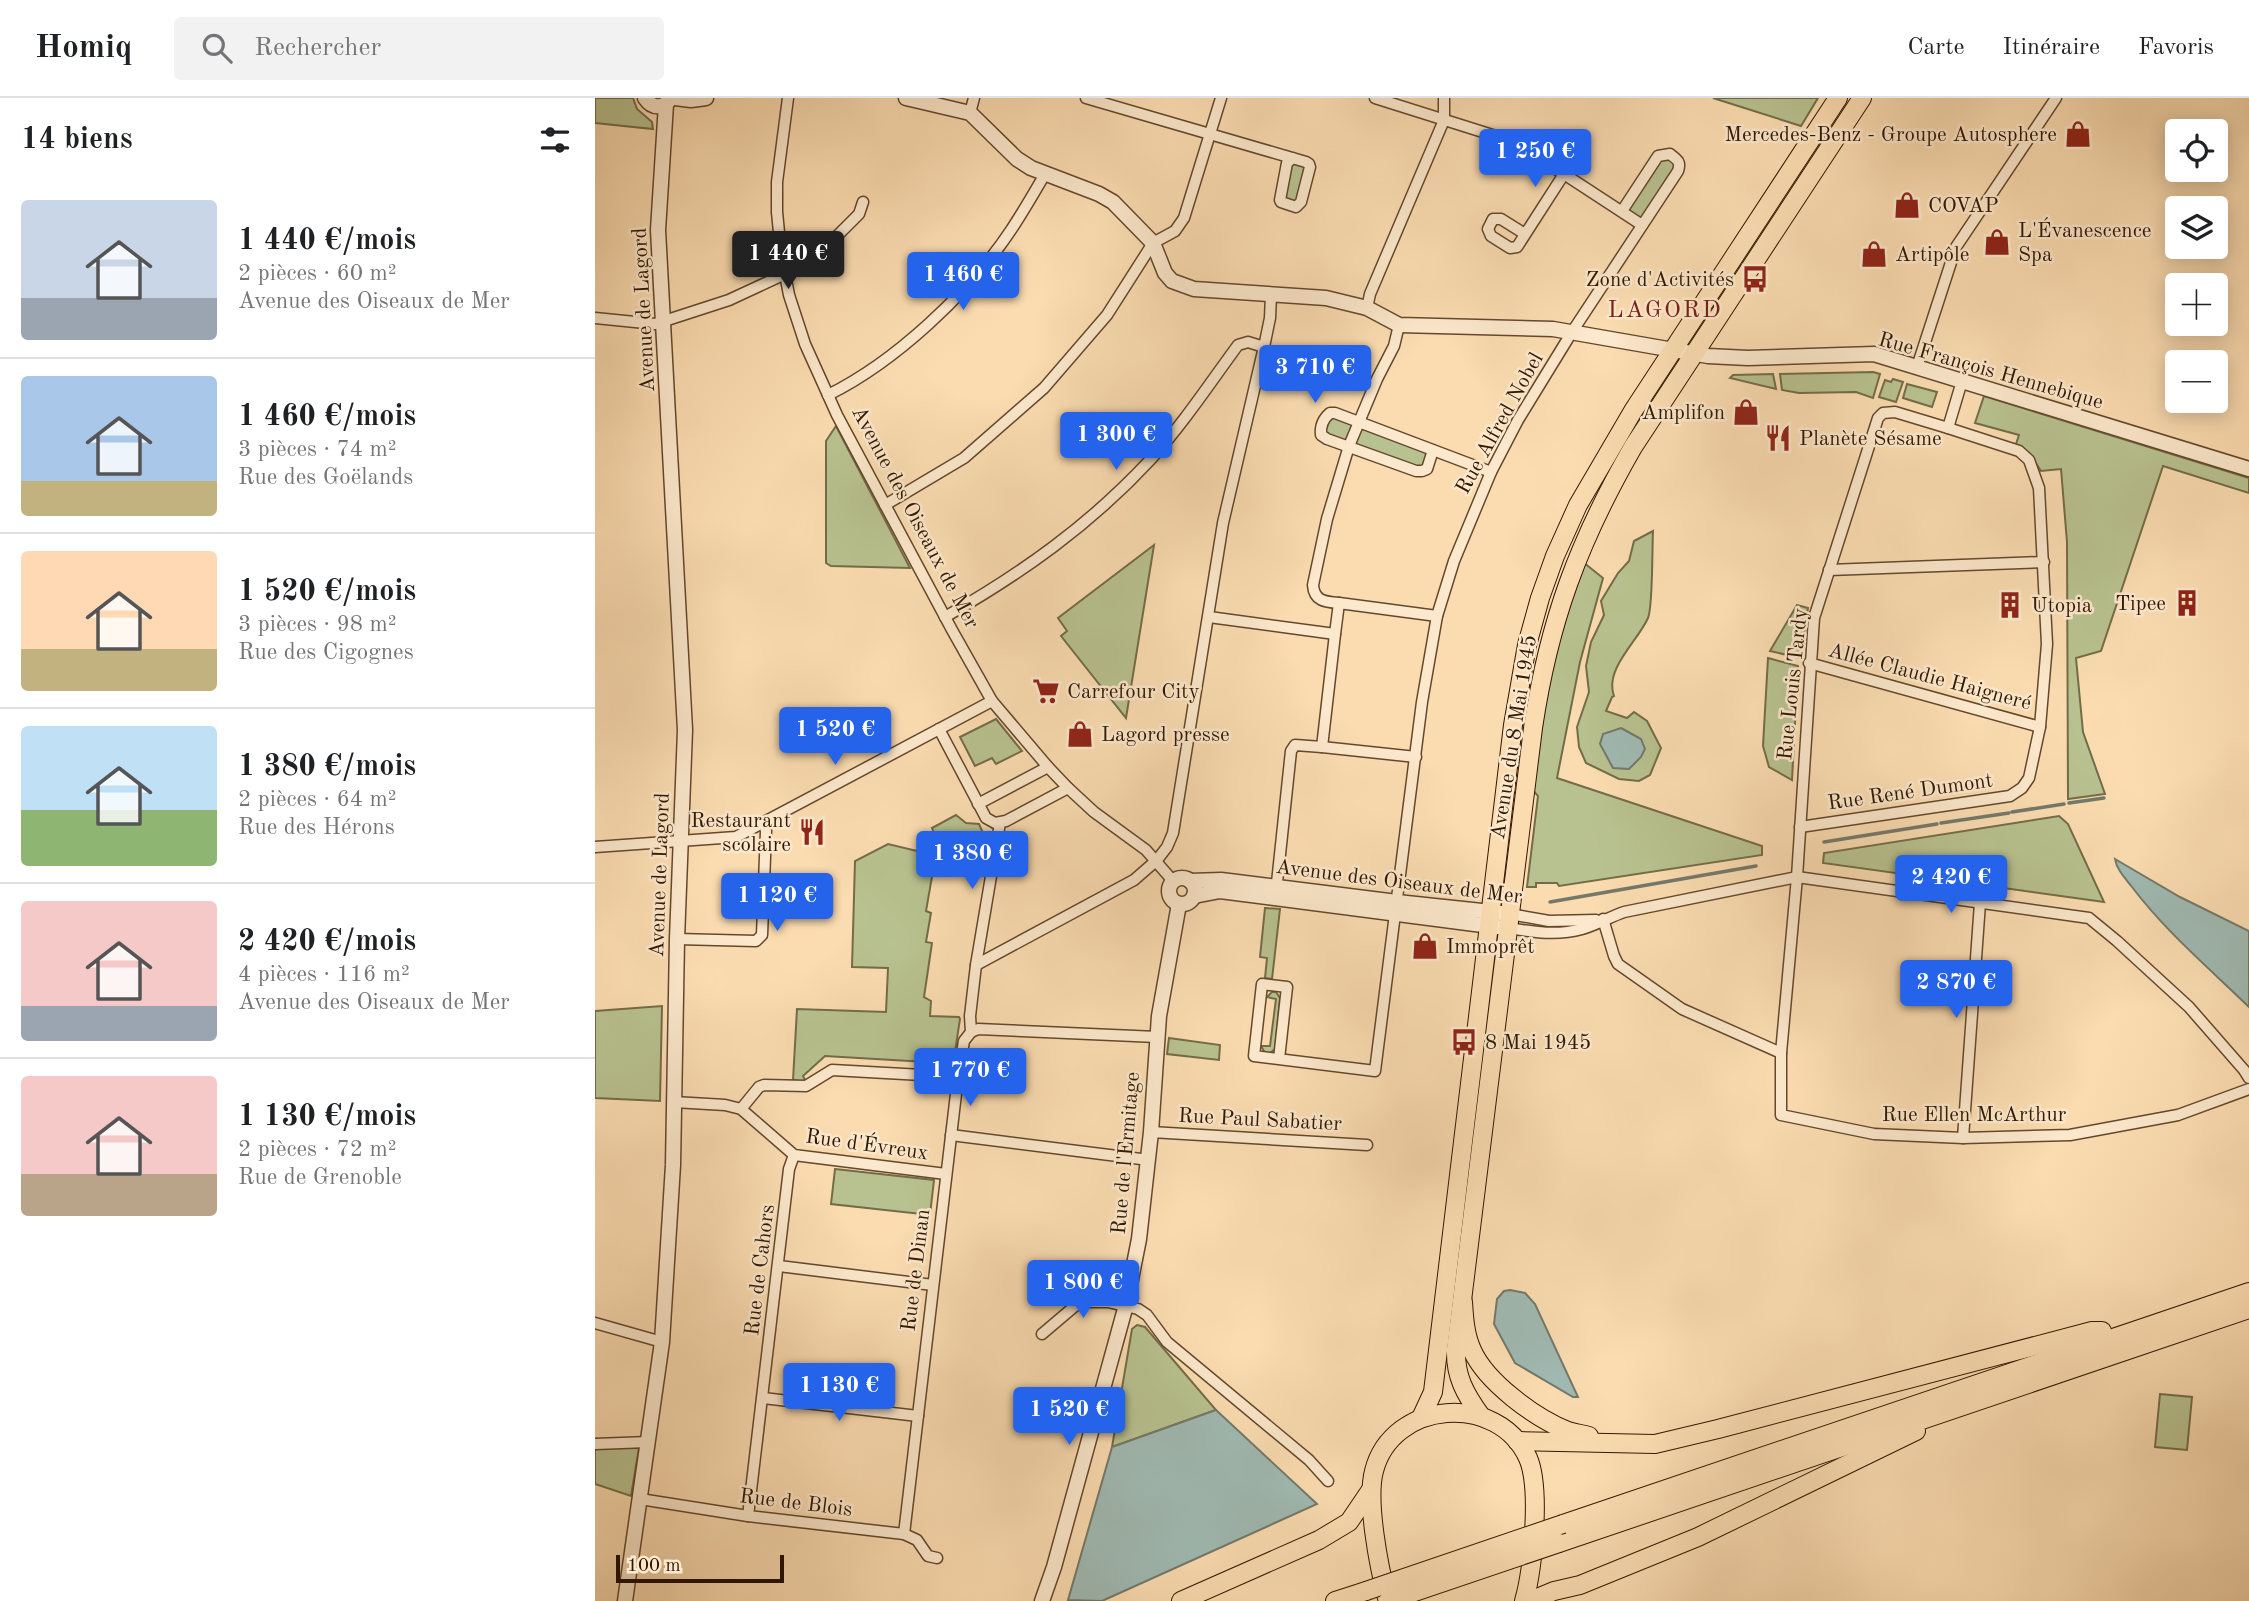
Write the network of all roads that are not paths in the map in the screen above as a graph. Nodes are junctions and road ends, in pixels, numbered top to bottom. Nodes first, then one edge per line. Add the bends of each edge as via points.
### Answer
1 (706, 98) edge
2 (788, 98) edge
3 (906, 98) edge
4 (1088, 98) edge
5 (1221, 98) edge
6 (1375, 98) edge
7 (1444, 98) edge
8 (1838, 98) edge
9 (1862, 98) edge
10 (2056, 98) edge
11 (663, 101) edge
12 (972, 105) edge
13 (1444, 120) junction
14 (1209, 133) junction
15 (1293, 158) dead end
16 (1045, 174) junction
17 (1564, 174) junction
18 (863, 202) dead end
19 (1622, 211) junction
20 (1641, 225) junction
21 (1525, 234) dead end
22 (1153, 243) junction
23 (785, 274) junction
24 (1271, 295) junction
25 (1367, 308) junction
26 (595, 318) edge
27 (664, 322) junction
28 (1399, 325) junction
29 (1572, 332) junction
30 (1264, 347) junction
31 (1673, 350) junction
32 (1695, 354) junction
33 (1917, 367) junction
34 (1962, 381) junction
35 (828, 396) junction
36 (1360, 423) junction
37 (1948, 428) junction
38 (1349, 446) junction
39 (1433, 450) junction
40 (2249, 469) edge
41 (1491, 472) junction
42 (885, 505) junction
43 (2044, 562) junction
44 (1829, 570) junction
45 (1339, 603) junction
46 (1437, 616) junction
47 (945, 617) junction
48 (1209, 618) junction
49 (1335, 634) junction
50 (1809, 663) junction
51 (992, 701) junction
52 (2040, 727) junction
53 (939, 729) junction
54 (1322, 747) junction
55 (1416, 757) junction
56 (1048, 767) junction
57 (1068, 788) junction
58 (978, 804) junction
59 (986, 818) junction
60 (1000, 822) junction
61 (764, 823) junction
62 (1800, 827) junction
63 (681, 842) junction
64 (997, 842) junction
65 (595, 847) edge
66 (1157, 860) junction
67 (1797, 877) junction
68 (1190, 880) junction
69 (1174, 881) junction
70 (1276, 892) junction
71 (1194, 896) junction
72 (1980, 903) junction
73 (1178, 904) junction
74 (1396, 908) junction
75 (1489, 918) junction
76 (1603, 919) junction
77 (1509, 921) junction
78 (677, 939) junction
79 (976, 965) junction
80 (971, 1032) junction
81 (1157, 1037) junction
82 (1781, 1053) junction
83 (1279, 1059) junction
84 (958, 1077) junction
85 (2249, 1078) edge
86 (2249, 1089) edge
87 (674, 1102) junction
88 (741, 1109) junction
89 (1151, 1132) junction
90 (951, 1135) junction
91 (1963, 1138) junction
92 (1367, 1145) dead end
93 (794, 1155) junction
94 (1149, 1160) junction
95 (946, 1174) junction
96 (779, 1266) junction
97 (933, 1284) junction
98 (2249, 1292) edge
99 (1462, 1302) junction
100 (1126, 1305) junction
101 (2249, 1309) edge
102 (595, 1323) edge
103 (2130, 1331) junction
104 (1042, 1334) dead end
105 (662, 1342) junction
106 (763, 1398) junction
107 (1969, 1403) junction
108 (918, 1416) junction
109 (1481, 1416) junction
110 (1421, 1418) junction
111 (1517, 1441) junction
112 (648, 1442) junction
113 (1616, 1443) junction
114 (595, 1444) edge
115 (1328, 1481) dead end
116 (1370, 1491) junction
117 (640, 1499) junction
118 (748, 1516) junction
119 (904, 1534) junction
120 (937, 1558) dead end
121 (1622, 1569) junction
122 (625, 1601) edge
123 (1042, 1601) edge
124 (1181, 1601) edge
125 (1335, 1601) edge
126 (1388, 1601) edge
127 (1524, 1601) edge
128 (1529, 1601) edge
129 (1567, 1601) edge

1 - 11 street
2 - 23 street, Avenue des Oiseaux de Mer via 777,182 778,234
3 - 12 street
4 - 14 street
5 - 14 street
6 - 13 street
7 - 13 street
8 - 31 main road, Avenue du 8 Mai 1945
9 - 32 main road, Avenue du 8 Mai 1945
10 - 33 street via 1956,247
11 - 27 street, Avenue de Lagord via 658,230
12 - 16 street via 1017,159
13 - 17 street via 1502,138
13 - 25 street
14 - 15 street
14 - 22 street via 1184,218 1175,231
16 - 22 street via 1113,202
16 - 35 street via 983,268 927,326
17 - 19 street
17 - 21 street
18 - 23 street via 859,214 834,239
19 - 20 street
19 - 20 street, Rue Alfred Nobel via 1658,156 1670,154 1680,164 1678,171
20 - 29 street, Rue Alfred Nobel
22 - 24 street via 1172,281 1194,289
22 - 42 street via 1107,315 1044,388 964,458
23 - 27 street via 729,300
23 - 35 street, Avenue des Oiseaux de Mer via 805,344
24 - 25 street via 1326,298
24 - 30 street
25 - 28 street
26 - 27 street
27 - 63 street, Avenue de Lagord via 685,730
28 - 29 street, Rue François Hennebique
28 - 36 street
29 - 31 street, Rue François Hennebique
29 - 41 street, Rue Alfred Nobel
30 - 47 street via 1248,342 1238,345 1152,458 1076,531 1020,573
30 - 48 street via 1223,523
31 - 32 street, Rue François Hennebique
31 - 75 main road, Avenue du 8 Mai 1945 via 1593,477 1540,598 1514,714
32 - 33 street, Rue François Hennebique via 1748,358 1874,354
32 - 77 main road, Avenue du 8 Mai 1945 via 1611,487 1582,544 1560,605 1537,698
33 - 34 street, Rue François Hennebique
34 - 37 street
34 - 40 street, Rue François Hennebique
35 - 42 street, Avenue des Oiseaux de Mer
36 - 38 street
36 - 38 street via 1335,413 1325,417 1321,435
36 - 39 street
37 - 43 street, Rue René Dumont via 2019,451 2029,460 2039,488
37 - 44 street, Rue Louis Tardy via 1895,412 1881,415
38 - 39 street via 1422,471 1427,469
38 - 45 street via 1313,584 1319,599
39 - 41 street
41 - 46 street, Rue Alfred Nobel
42 - 47 street, Avenue des Oiseaux de Mer
43 - 44 street
43 - 52 street, Rue René Dumont via 2047,644
44 - 50 street, Rue Louis Tardy via 1814,618
45 - 46 street
45 - 49 street
46 - 55 street, Rue Alfred Nobel
47 - 51 street, Avenue des Oiseaux de Mer
48 - 49 street
48 - 66 street via 1174,833
49 - 54 street
50 - 52 street, Allée Claudie Haigneré
50 - 62 street, Rue Louis Tardy
51 - 53 street
51 - 56 street, Avenue des Oiseaux de Mer
52 - 62 street, Rue René Dumont via 2029,778 2010,796
53 - 58 street
53 - 61 street
54 - 55 street
54 - 70 street via 1300,744 1291,751
55 - 74 street, Rue Alfred Nobel
56 - 57 street, Avenue des Oiseaux de Mer
56 - 58 street
57 - 60 street
57 - 66 street, Avenue des Oiseaux de Mer
58 - 59 street
59 - 60 street
59 - 64 street
60 - 64 street, Rue de Dinan
61 - 63 street via 736,837
61 - 78 street via 762,935 756,941
62 - 67 street, Rue Louis Tardy
63 - 65 street
63 - 78 street, Avenue de Lagord
64 - 79 street, Rue de Dinan
66 - 69 street, Avenue des Oiseaux de Mer
66 - 79 street via 1134,880
67 - 72 street, Avenue des Oiseaux de Mer
67 - 76 street, Avenue des Oiseaux de Mer
67 - 82 street, Rue Louis Tardy
68 - 69 street
68 - 70 street, Avenue des Oiseaux de Mer via 1221,880
68 - 71 street
69 - 73 street via 1170,896
70 - 71 street, Avenue des Oiseaux de Mer via 1220,891
70 - 74 street, Avenue des Oiseaux de Mer
71 - 73 street via 1188,903
72 - 85 street, Avenue des Oiseaux de Mer via 2089,918 2100,925 2189,1007
72 - 91 street
73 - 81 street, Rue de l'Ermitage
74 - 75 street, Avenue des Oiseaux de Mer
74 - 83 street, Rue Alfred Nobel via 1375,1071
75 - 77 street, Avenue des Oiseaux de Mer
75 - 110 main road, Avenue du 8 Mai 1945 via 1433,1392
76 - 77 street, Avenue des Oiseaux de Mer via 1568,932 1539,932
76 - 82 street via 1618,964 1682,1009
77 - 99 main road, Avenue du 8 Mai 1945
78 - 87 street, Avenue de Lagord
79 - 80 street, Rue de Dinan
80 - 81 street
80 - 84 street, Rue de Dinan via 964,1041
81 - 89 street, Rue de l'Ermitage
82 - 91 street, Rue Ellen McArthur via 1781,1115 1874,1134
83 - 83 street via 1287,987 1262,984 1254,1056
84 - 88 street via 832,1070 806,1086 764,1085
84 - 90 street, Rue de Dinan
86 - 91 street, Rue Ellen McArthur via 2178,1115 2070,1135
87 - 88 street
87 - 105 street, Avenue de Lagord
88 - 93 street, Rue d'Évreux
89 - 92 street, Rue Paul Sabatier
89 - 94 street, Rue de l'Ermitage
90 - 94 street
90 - 95 street, Rue de Dinan
93 - 95 street, Rue d'Évreux
93 - 96 street, Rue de Cahors
94 - 100 street, Rue de l'Ermitage
95 - 97 street, Rue de Dinan
96 - 97 street
96 - 106 street, Rue de Cahors
97 - 108 street, Rue de Dinan
98 - 103 main road
99 - 109 main road, Avenue du 8 Mai 1945 via 1455,1364 1462,1387
99 - 113 main road via 1471,1348 1497,1384 1567,1431
100 - 104 street via 1085,1302
100 - 115 street via 1147,1315 1167,1342
100 - 123 street, Rue de l'Ermitage
101 - 107 main road
102 - 105 street
103 - 113 main road via 2092,1331 1655,1444
103 - 125 main road, bridge
105 - 112 street, Avenue de Lagord
106 - 108 street
106 - 118 street, Rue de Cahors
107 - 121 main road via 1941,1422
107 - 126 main road, bridge
108 - 119 street, Rue de Dinan
109 - 110 main road, Avenue du 8 Mai 1945 via 1451,1412
109 - 111 main road, Avenue du 8 Mai 1945
110 - 116 main road, Avenue du 8 Mai 1945 via 1391,1440 1380,1455
111 - 113 main road
111 - 127 main road, Avenue du 8 Mai 1945 via 1527,1456 1535,1491
112 - 114 street
112 - 117 street, Avenue de Lagord
116 - 124 main road via 1349,1522 1319,1540
116 - 126 main road, Avenue du 8 Mai 1945
117 - 118 street, Rue de Blois
117 - 122 street, Avenue de Lagord
118 - 119 street, Rue de Blois
119 - 120 street via 917,1540 928,1556
121 - 128 main road
121 - 129 main road

